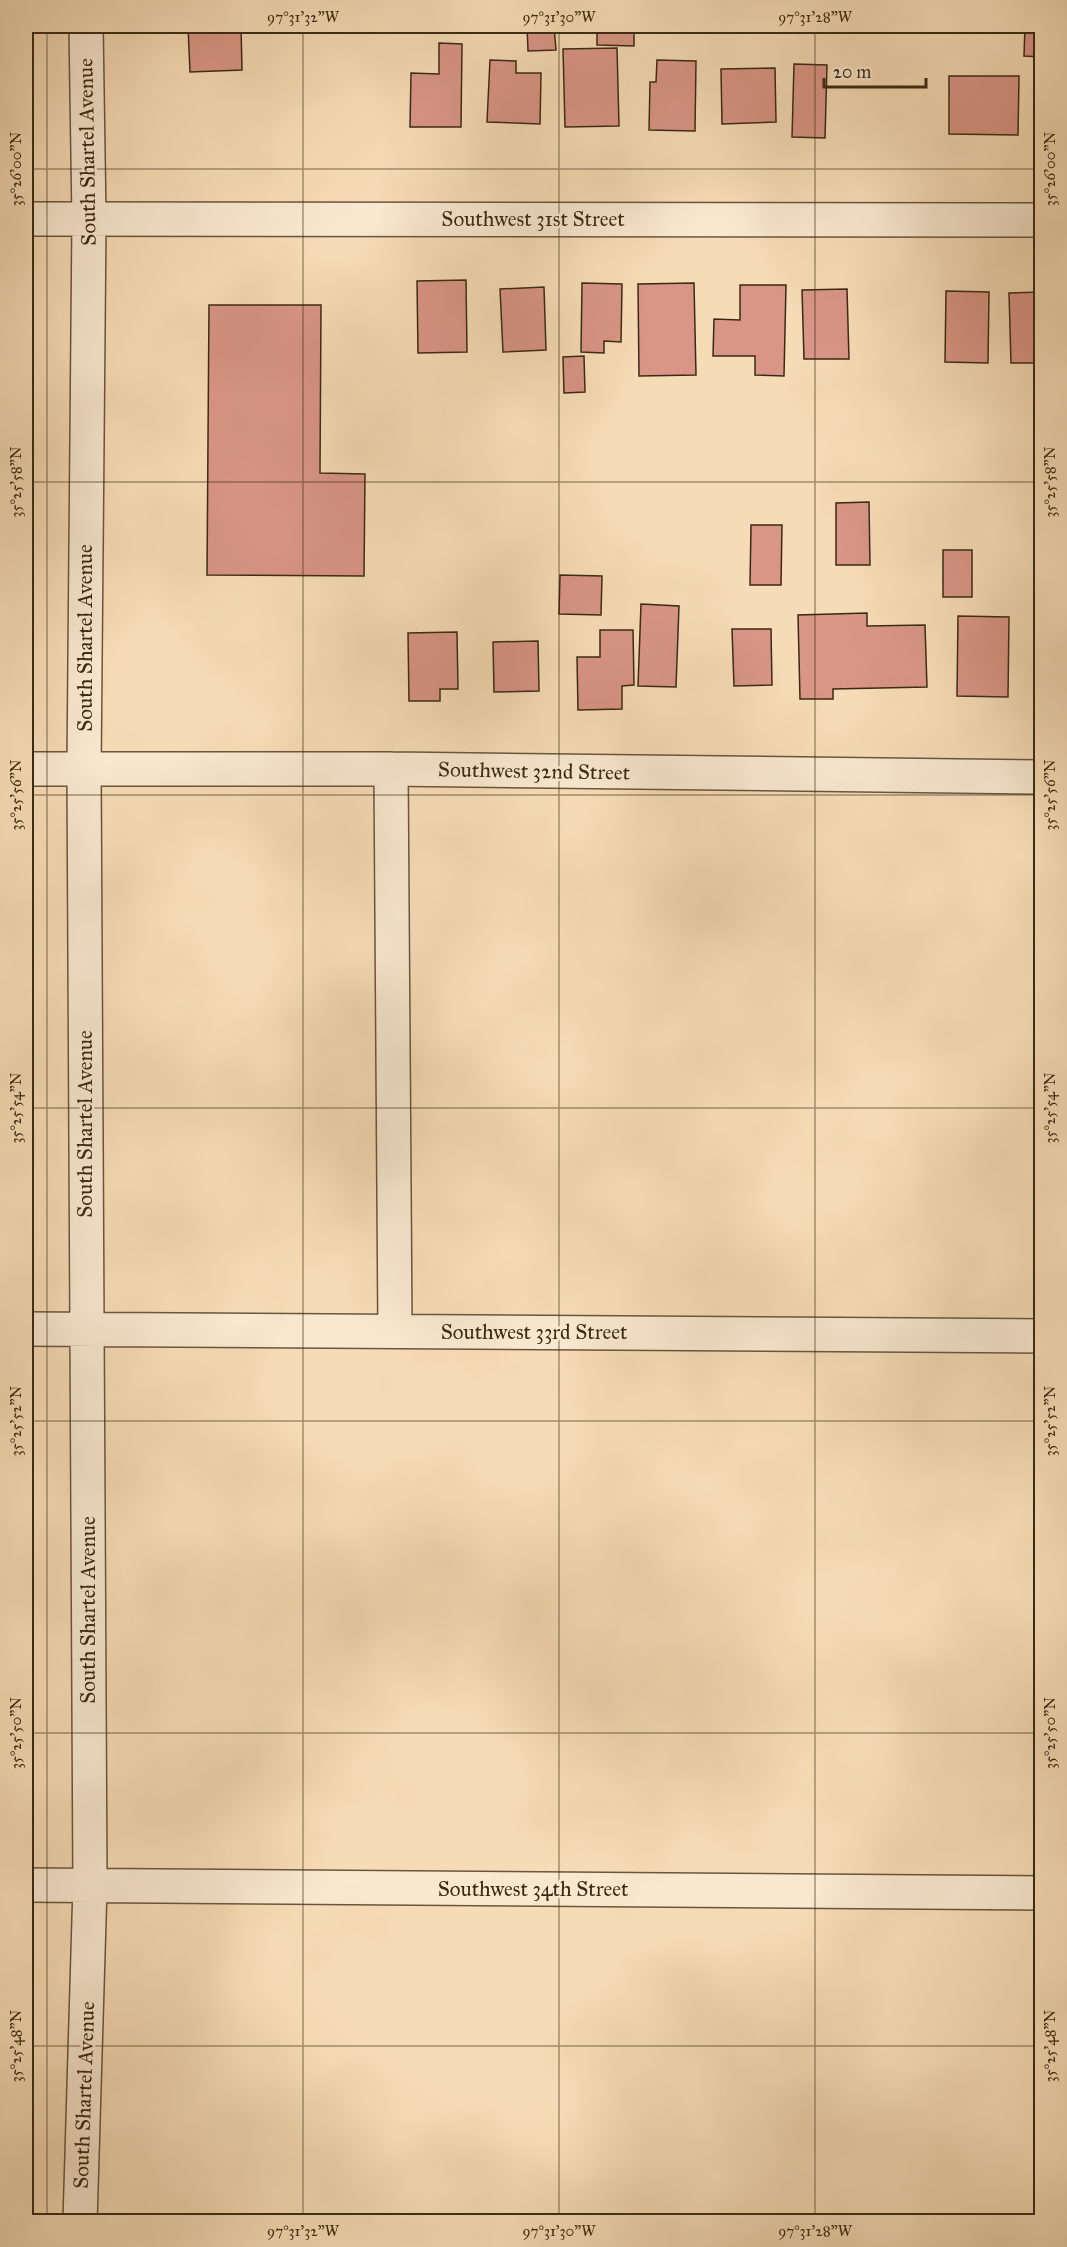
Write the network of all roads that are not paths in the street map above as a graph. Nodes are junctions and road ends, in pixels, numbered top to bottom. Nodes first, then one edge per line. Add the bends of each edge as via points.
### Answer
1 (86, 26) edge
2 (26, 219) edge
3 (89, 219) junction
4 (1041, 220) edge
5 (26, 769) edge
6 (84, 769) junction
7 (392, 769) junction
8 (1041, 777) edge
9 (26, 1329) edge
10 (86, 1329) junction
11 (395, 1331) junction
12 (1041, 1336) edge
13 (26, 1885) edge
14 (90, 1886) junction
15 (1041, 1893) edge
16 (80, 2222) edge

1 - 3 street, South Shartel Avenue
2 - 3 street, Southwest 31st Street
3 - 4 street, Southwest 31st Street
3 - 6 street, South Shartel Avenue
5 - 6 street, Southwest 32nd Street
6 - 7 street, Southwest 32nd Street
6 - 10 street, South Shartel Avenue
7 - 8 street, Southwest 32nd Street
7 - 11 street
9 - 10 street, Southwest 33rd Street
10 - 11 street, Southwest 33rd Street
10 - 14 street, South Shartel Avenue
11 - 12 street, Southwest 33rd Street
13 - 14 street, Southwest 34th Street
14 - 15 street, Southwest 34th Street
14 - 16 street, South Shartel Avenue

